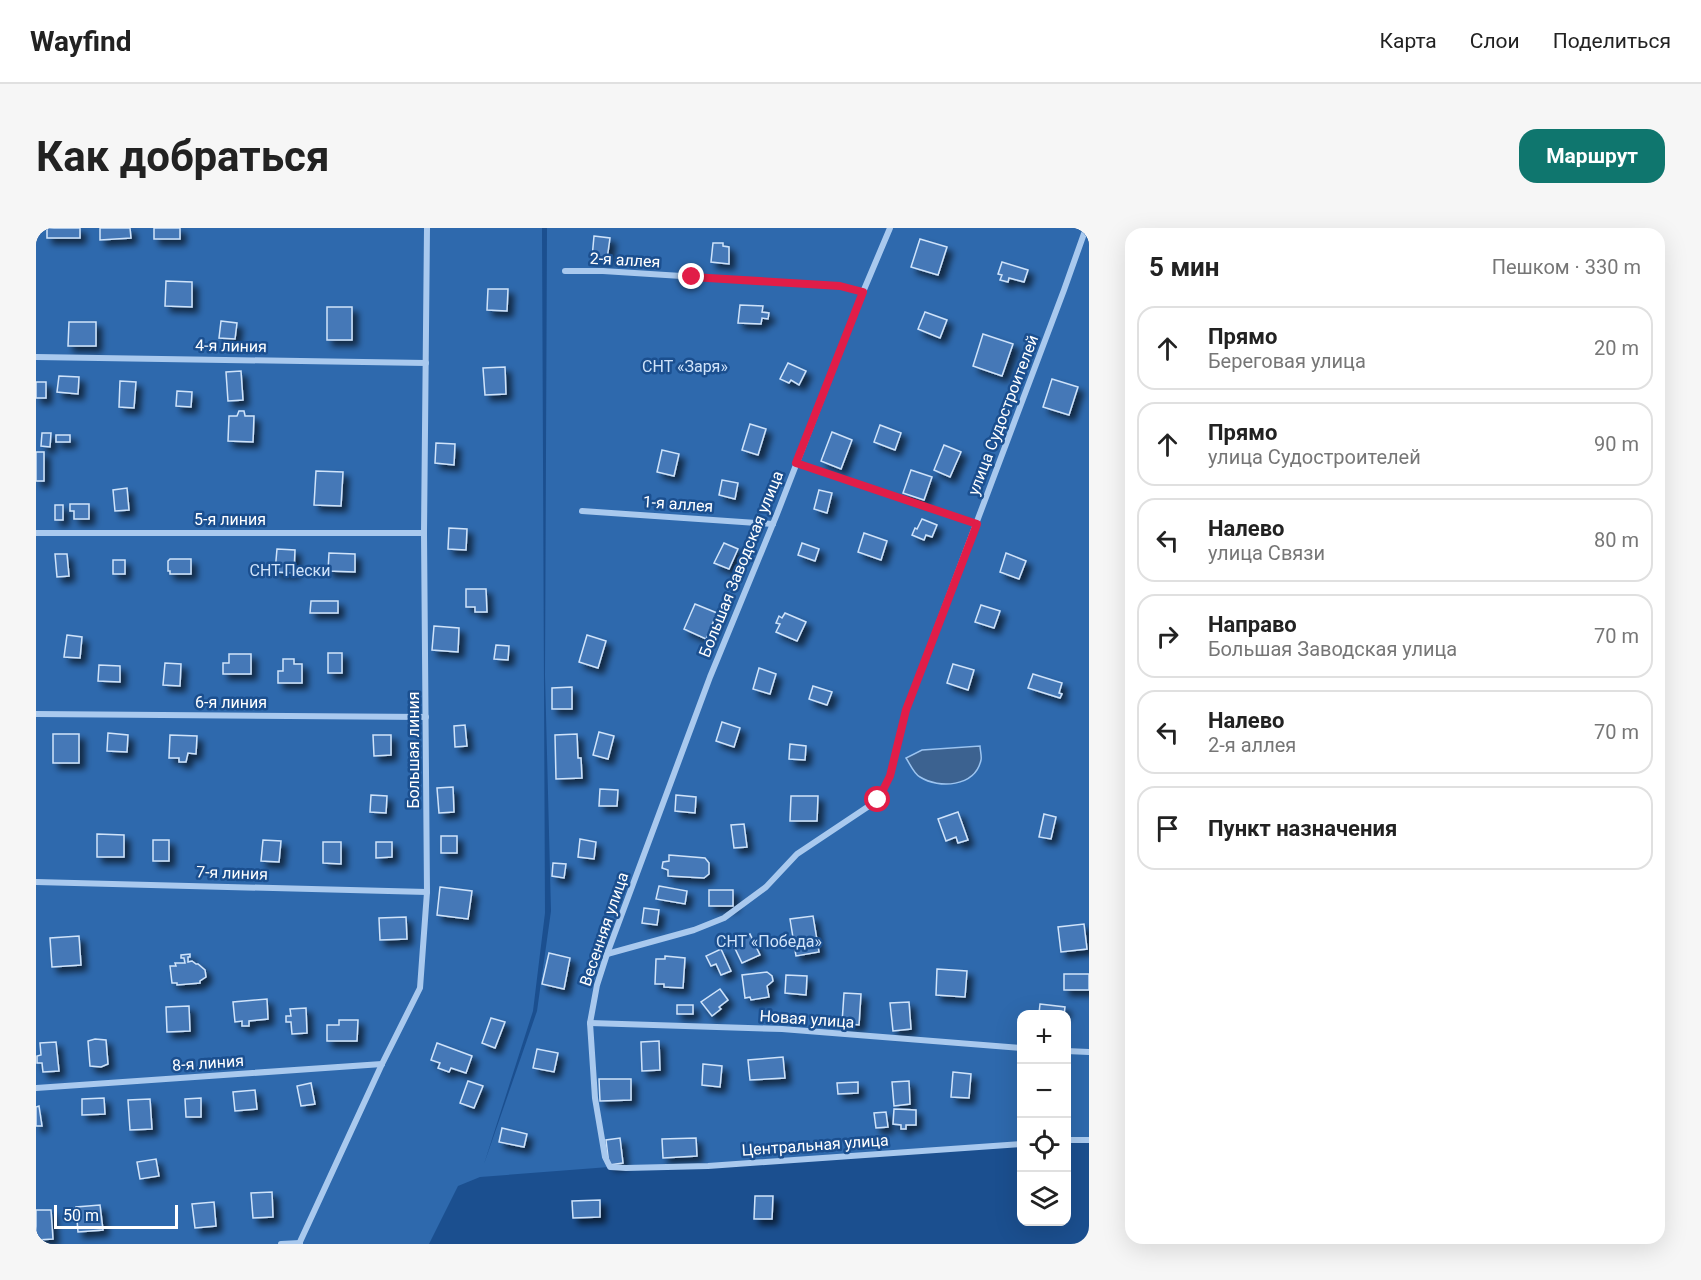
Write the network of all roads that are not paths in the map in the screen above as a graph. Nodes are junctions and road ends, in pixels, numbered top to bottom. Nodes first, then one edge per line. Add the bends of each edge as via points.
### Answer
1 (427, 228) edge
2 (890, 228) edge
3 (1086, 228) edge
4 (565, 271) dead end
5 (863, 292) junction
6 (36, 357) edge
7 (426, 363) junction
8 (796, 463) junction
9 (582, 511) dead end
10 (977, 524) junction
11 (772, 525) junction
12 (36, 533) edge
13 (424, 533) junction
14 (36, 714) edge
15 (426, 717) junction
16 (686, 742) joint
17 (36, 882) edge
18 (428, 892) junction
19 (607, 954) junction
20 (590, 1023) junction
21 (1017, 1048) edge
22 (1071, 1051) edge
23 (1089, 1052) edge
24 (382, 1064) junction
25 (36, 1088) edge
26 (1071, 1140) edge
27 (1089, 1140) edge
28 (1017, 1144) edge
29 (609, 1167) joint
30 (299, 1243) edge
31 (281, 1244) edge

1 - 7 street, Большая линия
2 - 5 street, Большая Заводская улица
3 - 10 street, улица Судостроителей
4 - 5 street, 2-я аллея via 840,286
5 - 8 street, Большая Заводская улица
6 - 7 street, 4-я линия
7 - 13 street, Большая линия
8 - 10 street
8 - 11 street, Большая Заводская улица
9 - 11 street, 1-я аллея
10 - 19 street, улица Судостроителей via 906,710 890,776 878,800 798,854 766,887 724,918
11 - 16 street, Большая Заводская улица
12 - 13 street, 5-я линия
13 - 15 street, Большая линия
14 - 15 street, 6-я линия
15 - 18 street, Большая линия
16 - 19 street, Весенняя улица
17 - 18 street, 7-я линия
18 - 24 street, Большая линия via 420,988
19 - 20 street, Весенняя улица
20 - 21 street, Новая улица via 782,1029
20 - 29 street, Весенняя улица via 595,1098 604,1158
22 - 23 street
24 - 25 street, 8-я линия
24 - 30 street, Большая линия
26 - 27 street
28 - 29 street, Центральная улица via 708,1166
30 - 31 street

